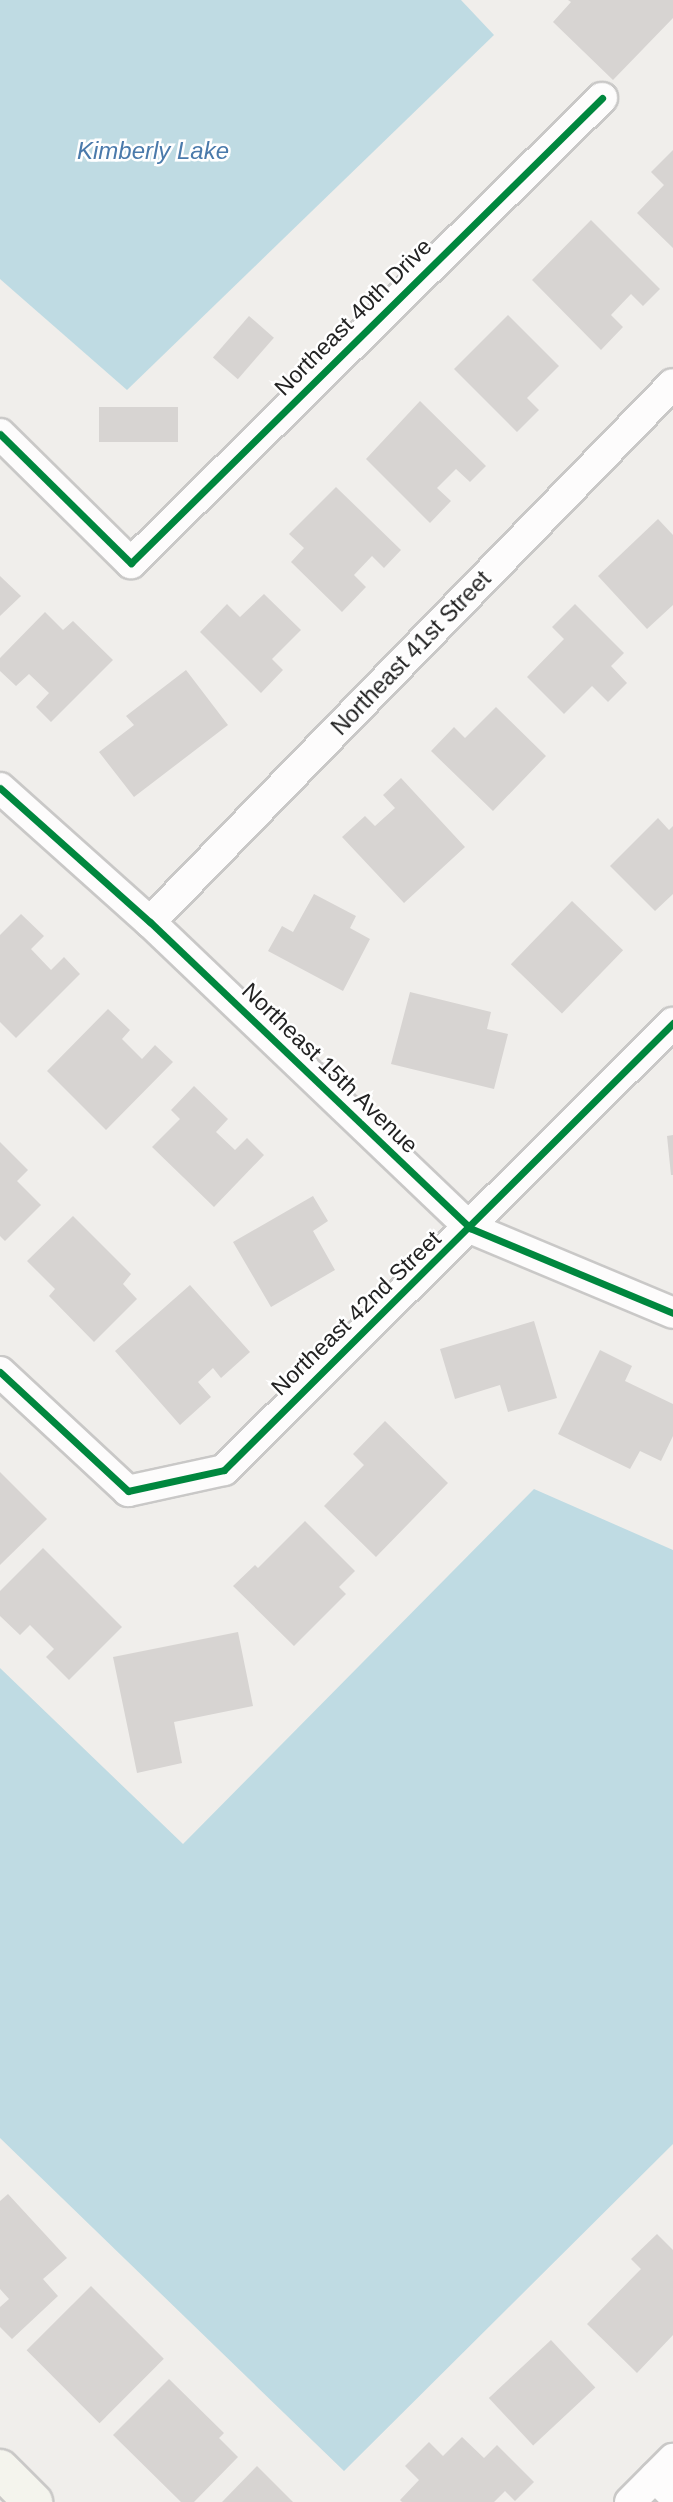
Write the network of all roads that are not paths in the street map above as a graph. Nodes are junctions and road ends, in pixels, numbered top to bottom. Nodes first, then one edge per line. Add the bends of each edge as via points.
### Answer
1 (603, 98) dead end
2 (673, 384) edge
3 (0, 434) edge
4 (0, 788) edge
5 (150, 922) junction
6 (673, 1023) edge
7 (470, 1228) junction
8 (673, 1313) edge
9 (0, 1372) edge
10 (0, 2469) edge
11 (667, 2477) edge
12 (33, 2502) edge
13 (630, 2502) edge

1 - 3 street, Northeast 40th Drive via 131,563
2 - 5 street, Northeast 41st Street
4 - 5 street, Northeast 15th Avenue
5 - 7 street, Northeast 15th Avenue
6 - 7 street, Northeast 42nd Street
7 - 8 street, Northeast 15th Avenue
7 - 9 street, Northeast 42nd Street via 224,1470 128,1491
10 - 12 street
11 - 13 street

